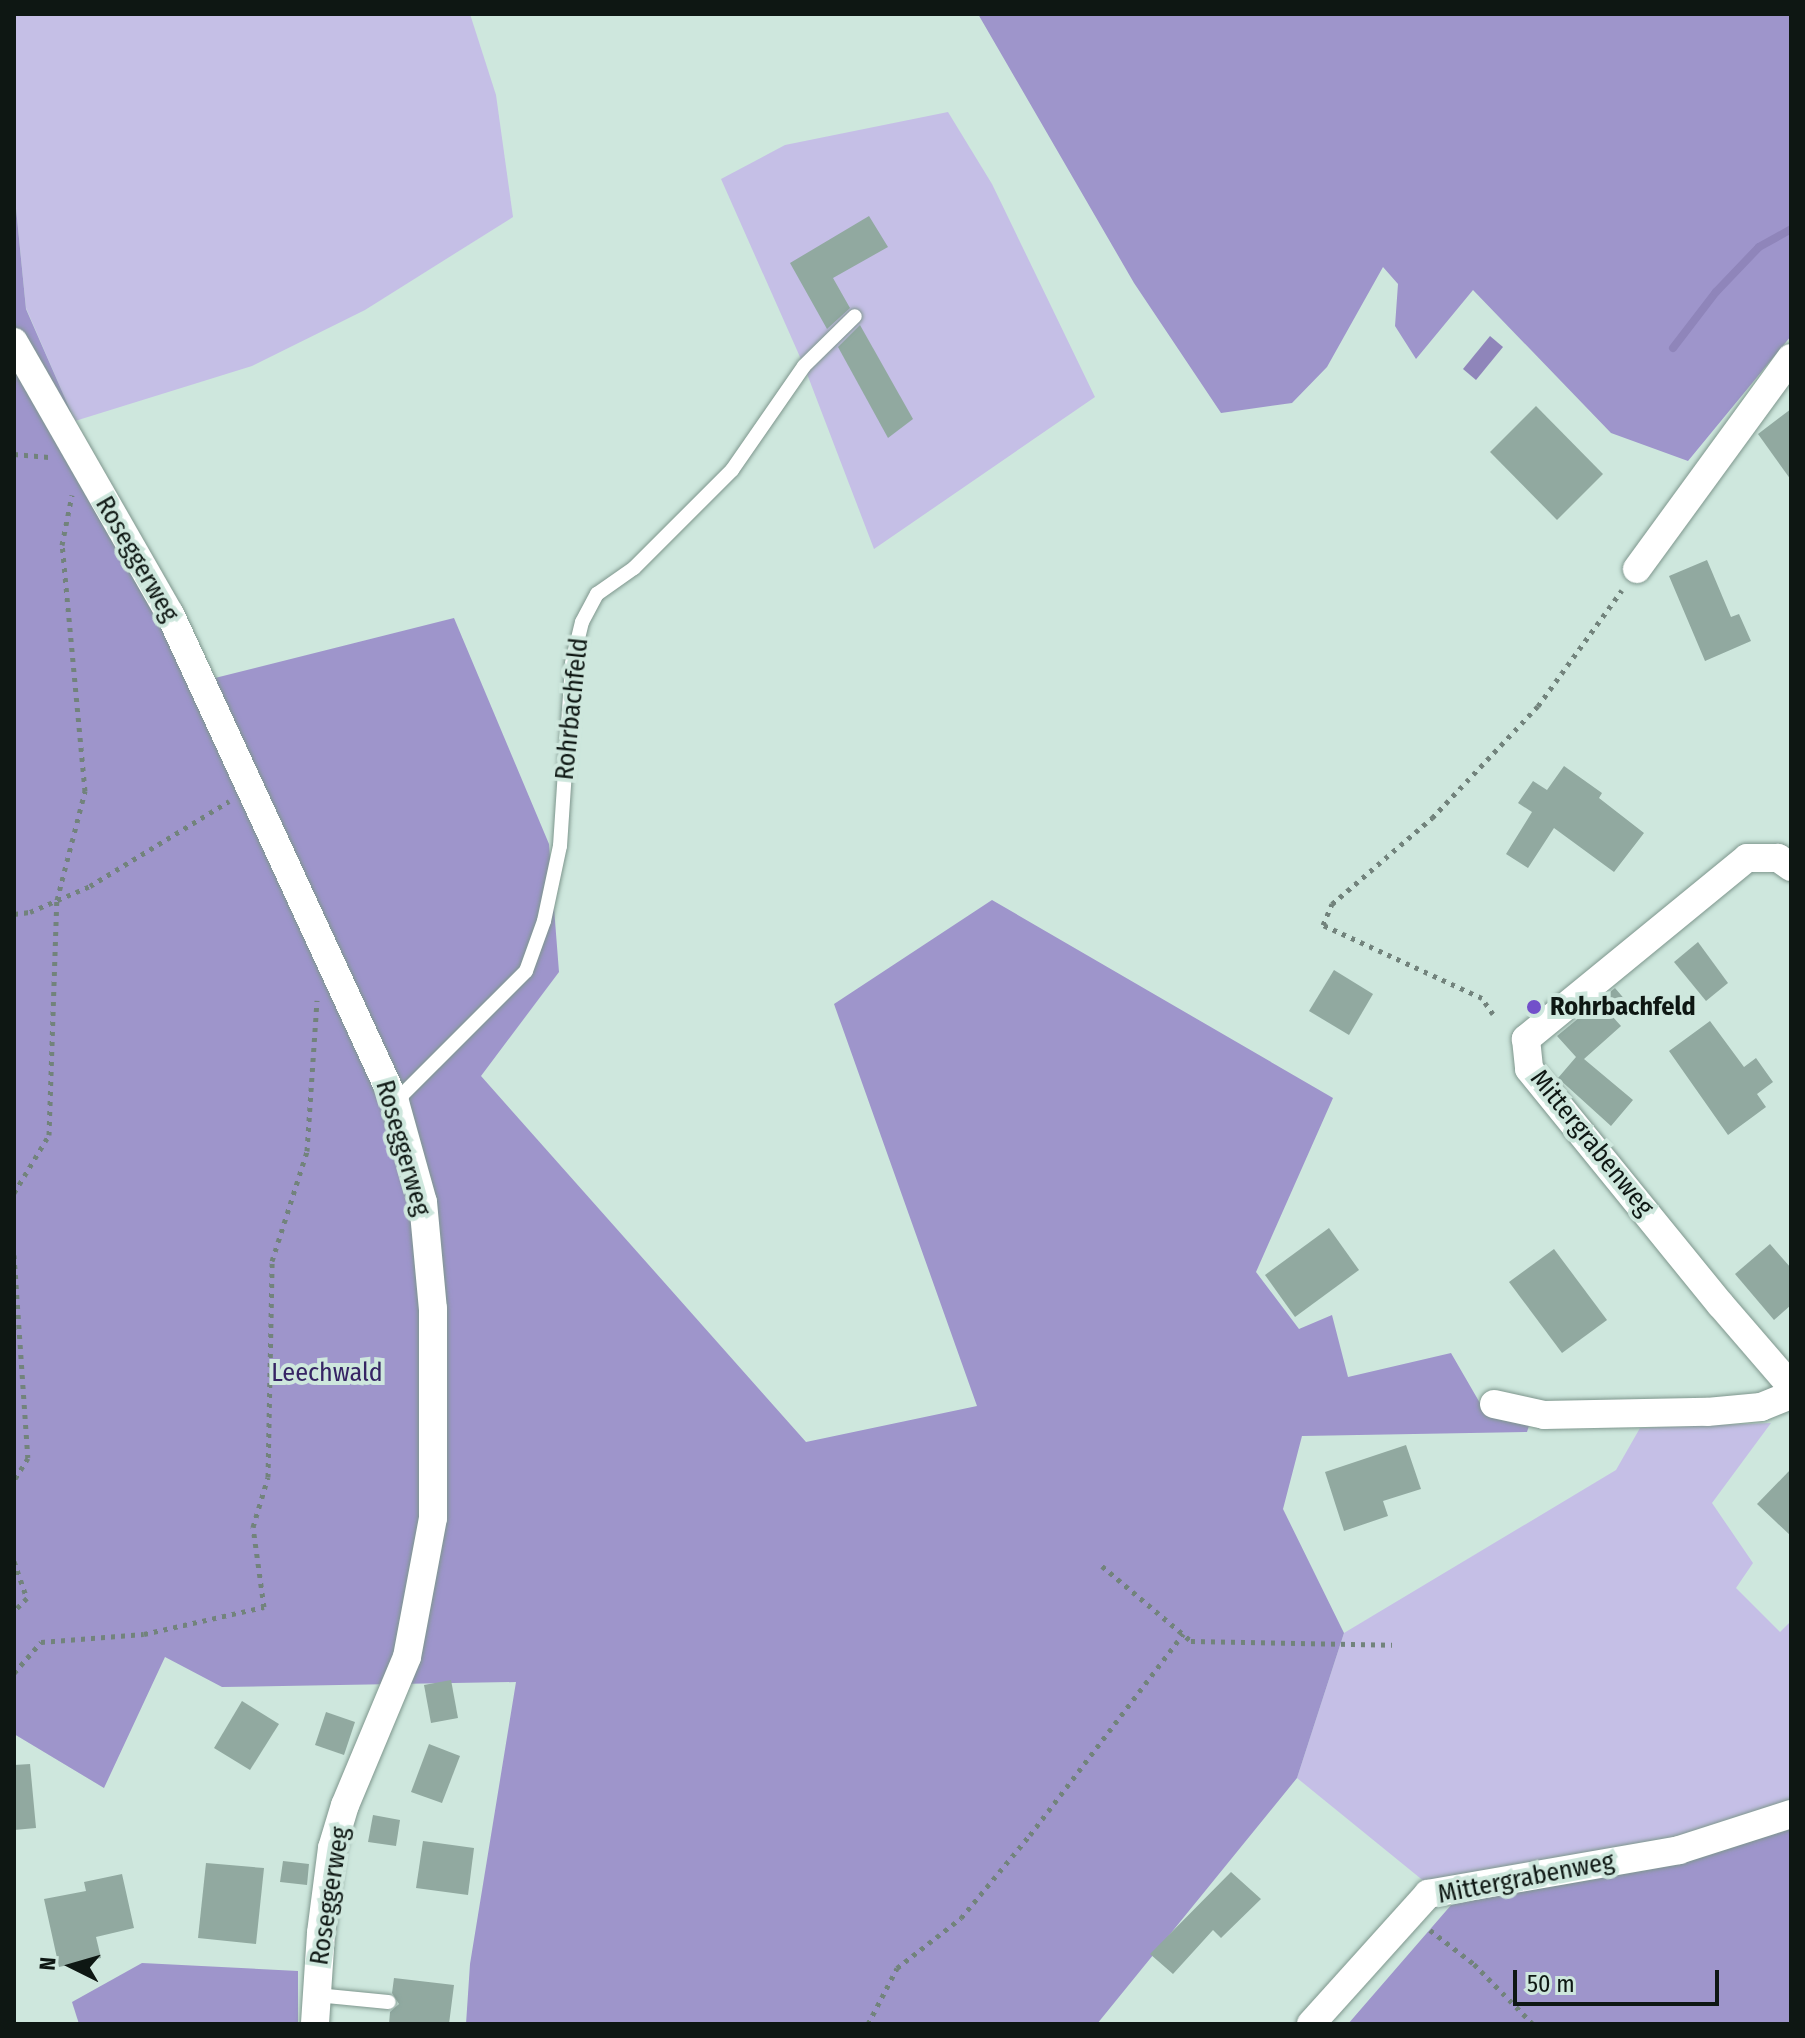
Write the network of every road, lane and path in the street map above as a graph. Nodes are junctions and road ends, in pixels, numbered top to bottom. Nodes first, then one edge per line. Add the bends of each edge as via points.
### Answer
1 (855, 316) dead end
2 (14, 342) edge
3 (1791, 358) edge
4 (79, 460) junction
5 (1637, 569) joint
6 (251, 789) junction
7 (1791, 867) edge
8 (57, 900) junction
9 (14, 914) edge
10 (317, 996) dead end
11 (1493, 1014) dead end
12 (395, 1102) junction
13 (14, 1193) edge
14 (14, 1255) edge
15 (1791, 1386) edge
16 (1791, 1395) edge
17 (1494, 1404) dead end
18 (14, 1480) edge
19 (14, 1561) edge
20 (1102, 1566) dead end
21 (14, 1611) edge
22 (1183, 1634) junction
23 (1392, 1645) dead end
24 (14, 1673) edge
25 (1791, 1814) edge
26 (1410, 1915) junction
27 (316, 1995) junction
28 (389, 2002) dead end
29 (315, 2024) edge
30 (868, 2024) edge
31 (1311, 2024) edge
32 (1533, 2024) edge

1 - 12 lane, Rohrbachfeld via 804,366 732,470 634,568 597,594 582,622 572,663 560,846 544,921 526,971
2 - 4 street, Roseggerweg
3 - 5 street
4 - 6 street, Roseggerweg via 170,614
4 - 8 path via 62,545 85,791
5 - 11 path via 1538,706 1432,818 1332,904 1323,925 1482,998
6 - 8 path via 90,886
6 - 12 street, Roseggerweg
7 - 15 street, Mittergrabenweg via 1778,858 1747,858 1526,1039 1529,1069
8 - 9 path
8 - 13 path via 49,1135
10 - 24 path via 307,1151 272,1261 268,1477 253,1527 264,1607 144,1634 41,1642
12 - 27 street, Roseggerweg via 423,1202 428,1243 433,1518 407,1657 332,1848
14 - 18 path via 28,1458
16 - 17 street via 1761,1407 1707,1412 1544,1415
19 - 21 path via 27,1598
20 - 22 path
22 - 23 path via 1191,1641
22 - 30 path via 961,1918 897,1968
25 - 26 street, Mittergrabenweg via 1679,1850 1428,1894
26 - 31 street, Mittergrabenweg
26 - 32 path via 1474,1964
27 - 28 lane
27 - 29 street, Roseggerweg

